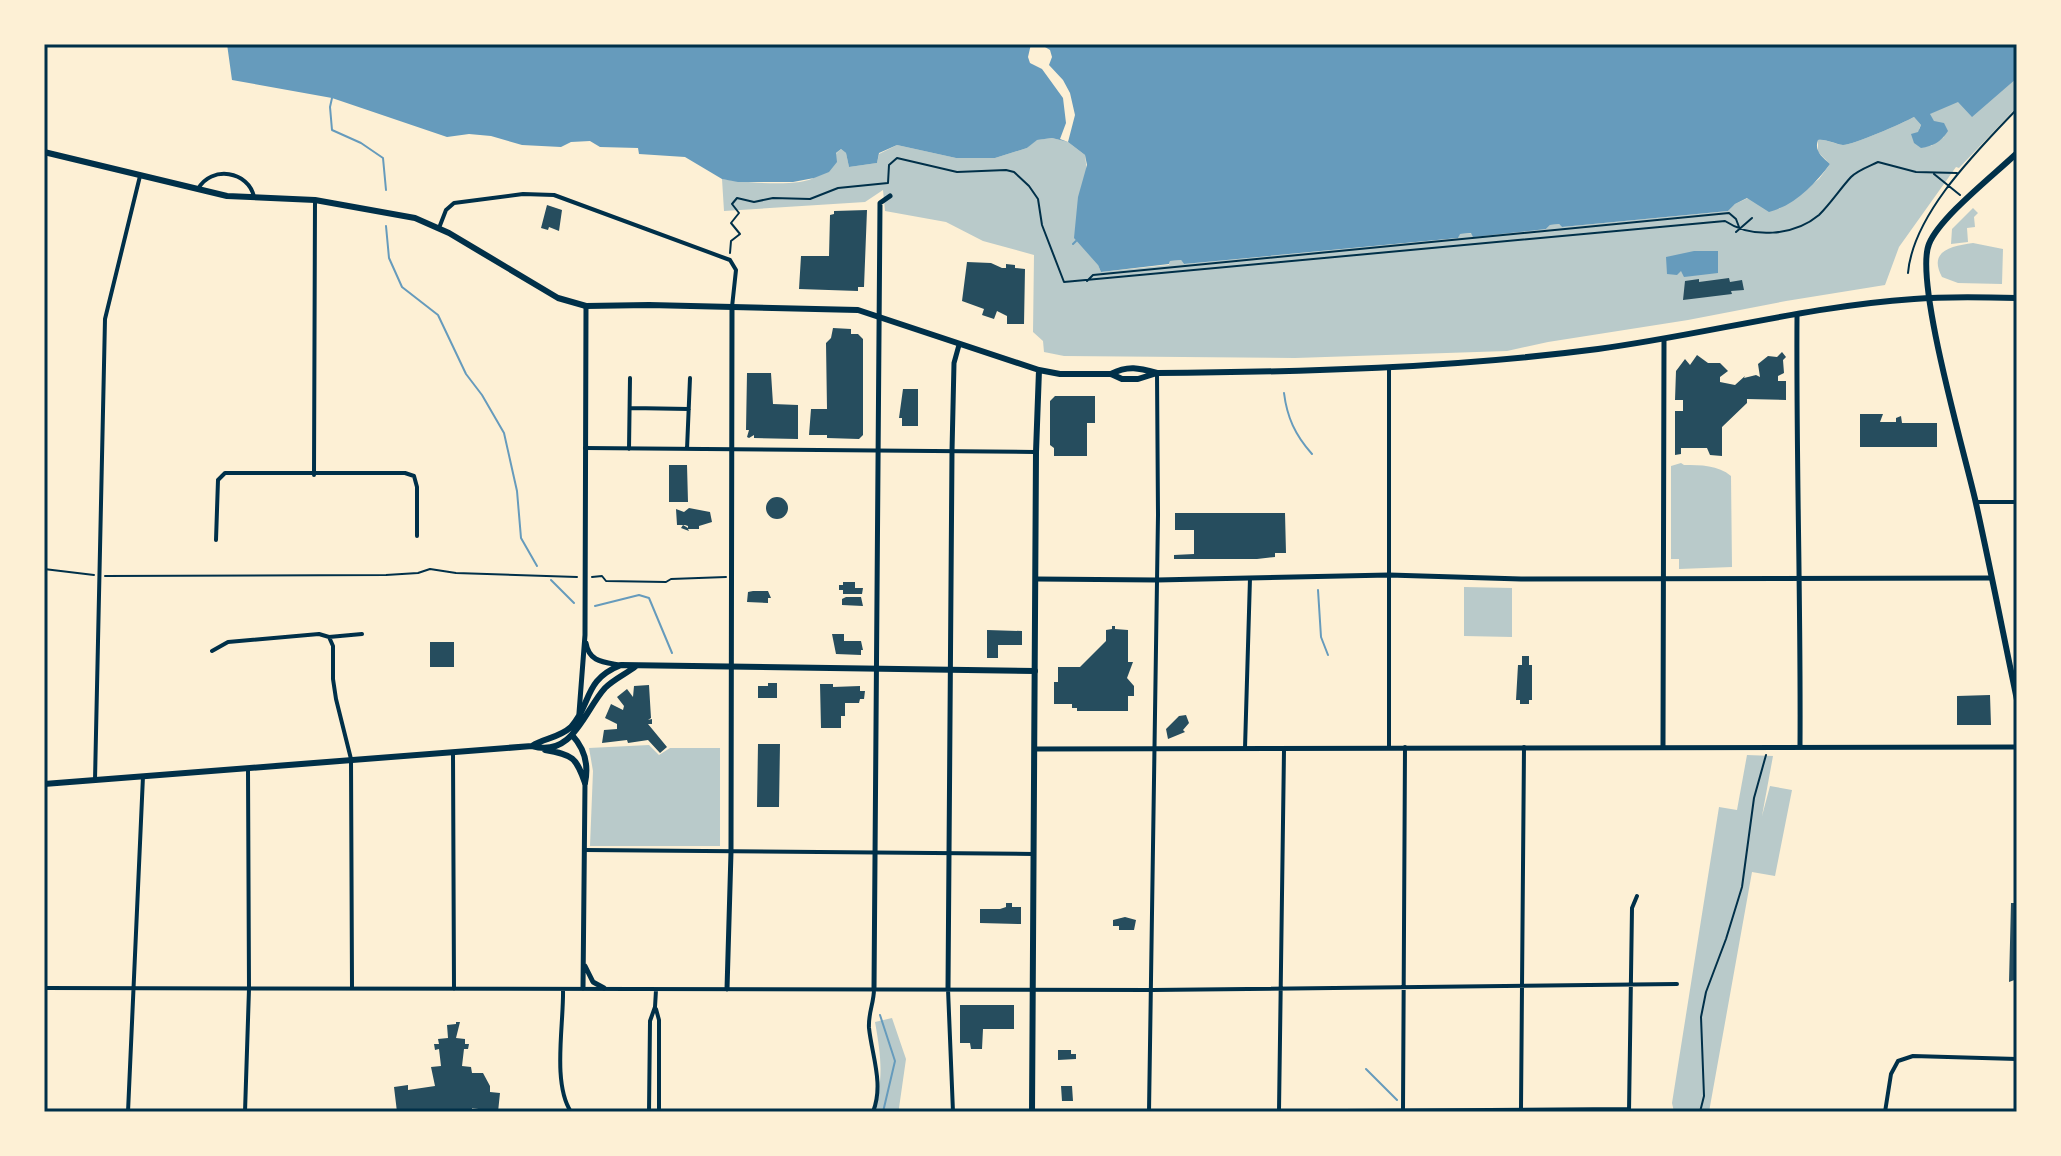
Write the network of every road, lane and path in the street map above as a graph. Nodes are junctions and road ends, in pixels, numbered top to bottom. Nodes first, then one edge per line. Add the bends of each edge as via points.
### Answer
1 (2017, 109) edge
2 (44, 152) edge
3 (2017, 153) edge
4 (1933, 173) junction
5 (1957, 173) junction
6 (140, 176) junction
7 (1948, 184) junction
8 (198, 190) junction
9 (890, 196) dead end
10 (254, 197) junction
11 (315, 200) junction
12 (1967, 200) junction
13 (1752, 218) dead end
14 (439, 228) junction
15 (1740, 228) junction
16 (1736, 232) dead end
17 (730, 260) junction
18 (1908, 273) dead end
19 (1086, 282) junction
20 (1928, 298) junction
21 (2017, 298) edge
22 (586, 306) junction
23 (732, 307) junction
24 (1797, 316) junction
25 (879, 317) junction
26 (1664, 340) junction
27 (959, 345) junction
28 (1389, 366) junction
29 (1039, 370) junction
30 (1157, 373) junction
31 (630, 378) dead end
32 (690, 378) dead end
33 (630, 408) junction
34 (689, 409) junction
35 (585, 448) junction
36 (629, 449) junction
37 (687, 449) junction
38 (732, 450) junction
39 (879, 451) junction
40 (952, 451) junction
41 (1036, 452) junction
42 (314, 475) junction
43 (1976, 502) junction
44 (2017, 502) edge
45 (417, 536) dead end
46 (216, 540) dead end
47 (44, 569) edge
48 (1389, 575) junction
49 (100, 576) junction
50 (579, 577) dead end
51 (590, 577) dead end
52 (726, 577) dead end
53 (1250, 578) junction
54 (1799, 578) junction
55 (1991, 578) junction
56 (1037, 579) junction
57 (1664, 579) junction
58 (1157, 580) junction
59 (362, 634) dead end
60 (585, 635) junction
61 (329, 637) junction
62 (212, 651) dead end
63 (621, 665) junction
64 (636, 666) junction
65 (876, 668) junction
66 (952, 668) junction
67 (731, 669) junction
68 (1035, 671) junction
69 (2017, 700) edge
70 (579, 713) junction
71 (570, 733) junction
72 (532, 746) junction
73 (1663, 746) junction
74 (1389, 747) junction
75 (1405, 747) junction
76 (1524, 747) junction
77 (1768, 747) junction
78 (1800, 747) junction
79 (2017, 747) edge
80 (1245, 748) junction
81 (542, 749) junction
82 (1035, 749) junction
83 (1154, 750) junction
84 (1284, 750) junction
85 (453, 752) junction
86 (351, 759) junction
87 (248, 769) junction
88 (143, 776) junction
89 (95, 780) junction
90 (585, 783) junction
91 (44, 784) edge
92 (584, 850) junction
93 (731, 852) junction
94 (874, 852) junction
95 (950, 854) junction
96 (1035, 854) junction
97 (1637, 896) dead end
98 (584, 962) junction
99 (1630, 984) junction
100 (1677, 984) dead end
101 (1404, 986) junction
102 (1521, 986) junction
103 (44, 988) edge
104 (132, 988) junction
105 (352, 988) junction
106 (583, 988) junction
107 (604, 988) junction
108 (1281, 988) junction
109 (249, 989) junction
110 (454, 989) junction
111 (563, 989) junction
112 (727, 989) junction
113 (874, 989) junction
114 (948, 989) junction
115 (656, 990) junction
116 (1032, 990) junction
117 (1152, 990) junction
118 (655, 1007) junction
119 (2017, 1059) edge
120 (1629, 1110) edge
121 (1403, 1111) edge
122 (1521, 1111) edge
123 (128, 1112) edge
124 (245, 1112) edge
125 (571, 1112) edge
126 (649, 1112) edge
127 (659, 1112) edge
128 (873, 1112) edge
129 (953, 1112) edge
130 (1032, 1112) edge
131 (1149, 1112) edge
132 (1200, 1112) edge
133 (1279, 1112) edge
134 (1700, 1112) edge
135 (1885, 1112) edge

1 - 5 path
2 - 6 main road
3 - 12 main road
4 - 5 path
4 - 7 path
4 - 15 path via 1878,162 1853,174 1821,212 1799,227 1766,233
5 - 7 path
6 - 8 main road
6 - 49 street via 105,319
7 - 12 path
7 - 18 path via 1909,253
8 - 10 main road
8 - 10 street via 206,179 231,175 246,181
9 - 25 street via 880,203
10 - 11 main road
11 - 14 main road via 415,218
11 - 42 street
12 - 20 main road via 1929,243 1924,262
13 - 15 path
14 - 17 street via 454,203 554,195
14 - 22 main road via 558,298
15 - 16 path
15 - 19 path via 1725,221
15 - 19 path via 1729,213 1093,275
17 - 19 path via 731,241 740,234 731,223 739,213 732,204 737,198 810,199 838,188 888,183 889,165 897,158 957,172 1011,170 1038,199 1064,282
17 - 23 street via 736,270
20 - 21 main road
20 - 24 main road
20 - 43 main road
22 - 23 main road
22 - 35 street
23 - 25 main road via 858,310
23 - 38 street
24 - 26 main road
24 - 54 street
25 - 27 main road
25 - 39 street
26 - 28 main road
26 - 57 street
27 - 29 main road
27 - 40 street
28 - 30 main road
28 - 48 street
29 - 30 main road via 1122,379
29 - 41 main road
30 - 58 street
31 - 33 street
32 - 34 street
33 - 34 street
33 - 36 street
34 - 37 street
35 - 36 street
35 - 60 street
36 - 37 street
37 - 38 street
38 - 39 street
38 - 67 street
39 - 40 street
39 - 65 street
40 - 41 street
40 - 66 street
41 - 56 main road
42 - 45 street via 414,476
42 - 46 street via 221,475
43 - 44 street
43 - 55 main road
47 - 49 path
48 - 53 street
48 - 57 street
48 - 74 street
49 - 50 path via 386,575 430,569
49 - 89 street
51 - 52 path via 666,582
53 - 58 street
53 - 80 street
54 - 55 street
54 - 57 street
54 - 78 street
55 - 69 main road
56 - 58 street
56 - 68 main road
57 - 73 street
58 - 83 street
59 - 61 street
60 - 63 street via 591,658
60 - 70 street
61 - 62 street via 228,642
61 - 86 street via 336,699
63 - 64 main road
63 - 70 main road via 592,686
64 - 67 main road
64 - 71 main road via 607,686
65 - 66 main road
65 - 67 main road
65 - 94 street
66 - 68 main road
66 - 95 street
67 - 93 street
68 - 82 main road
70 - 71 main road
71 - 72 main road
71 - 81 main road
71 - 90 main road via 586,760
72 - 81 main road
72 - 85 main road
73 - 76 street
73 - 77 street
74 - 75 street
74 - 84 street
75 - 76 street
75 - 101 street
76 - 102 street
77 - 78 street
77 - 134 path via 1754,798 1742,887 1701,1017
78 - 79 street
80 - 83 street
80 - 84 street
81 - 90 main road via 571,756
82 - 83 street
82 - 96 main road
83 - 117 street
84 - 108 street
85 - 86 main road
85 - 110 street
86 - 87 main road
86 - 105 street
87 - 88 main road
87 - 109 street
88 - 89 main road
88 - 104 street
89 - 91 main road
90 - 92 street
92 - 93 street
92 - 98 street
93 - 94 street
93 - 112 street
94 - 95 street
94 - 113 street
95 - 96 street
95 - 114 street
96 - 116 main road
97 - 99 street via 1632,908
98 - 106 street
98 - 107 street via 587,974
99 - 100 street
99 - 102 street
99 - 120 street
101 - 102 street
101 - 108 street
101 - 121 street
102 - 122 street
103 - 104 street
104 - 109 street
104 - 123 street
105 - 109 street
105 - 110 street
106 - 107 street
106 - 111 street
107 - 115 street
108 - 117 street
108 - 133 street
109 - 124 street
110 - 111 street
111 - 125 street via 561,1083
112 - 113 street
112 - 115 street
113 - 114 street
113 - 128 street via 869,1008 878,1077
114 - 116 street
114 - 129 street
115 - 118 street
116 - 117 street
116 - 130 main road
117 - 131 street
118 - 126 street via 650,1021
118 - 127 street
119 - 135 street via 1913,1056 1898,1061
120 - 122 street
121 - 122 street
121 - 133 street
132 - 133 street

